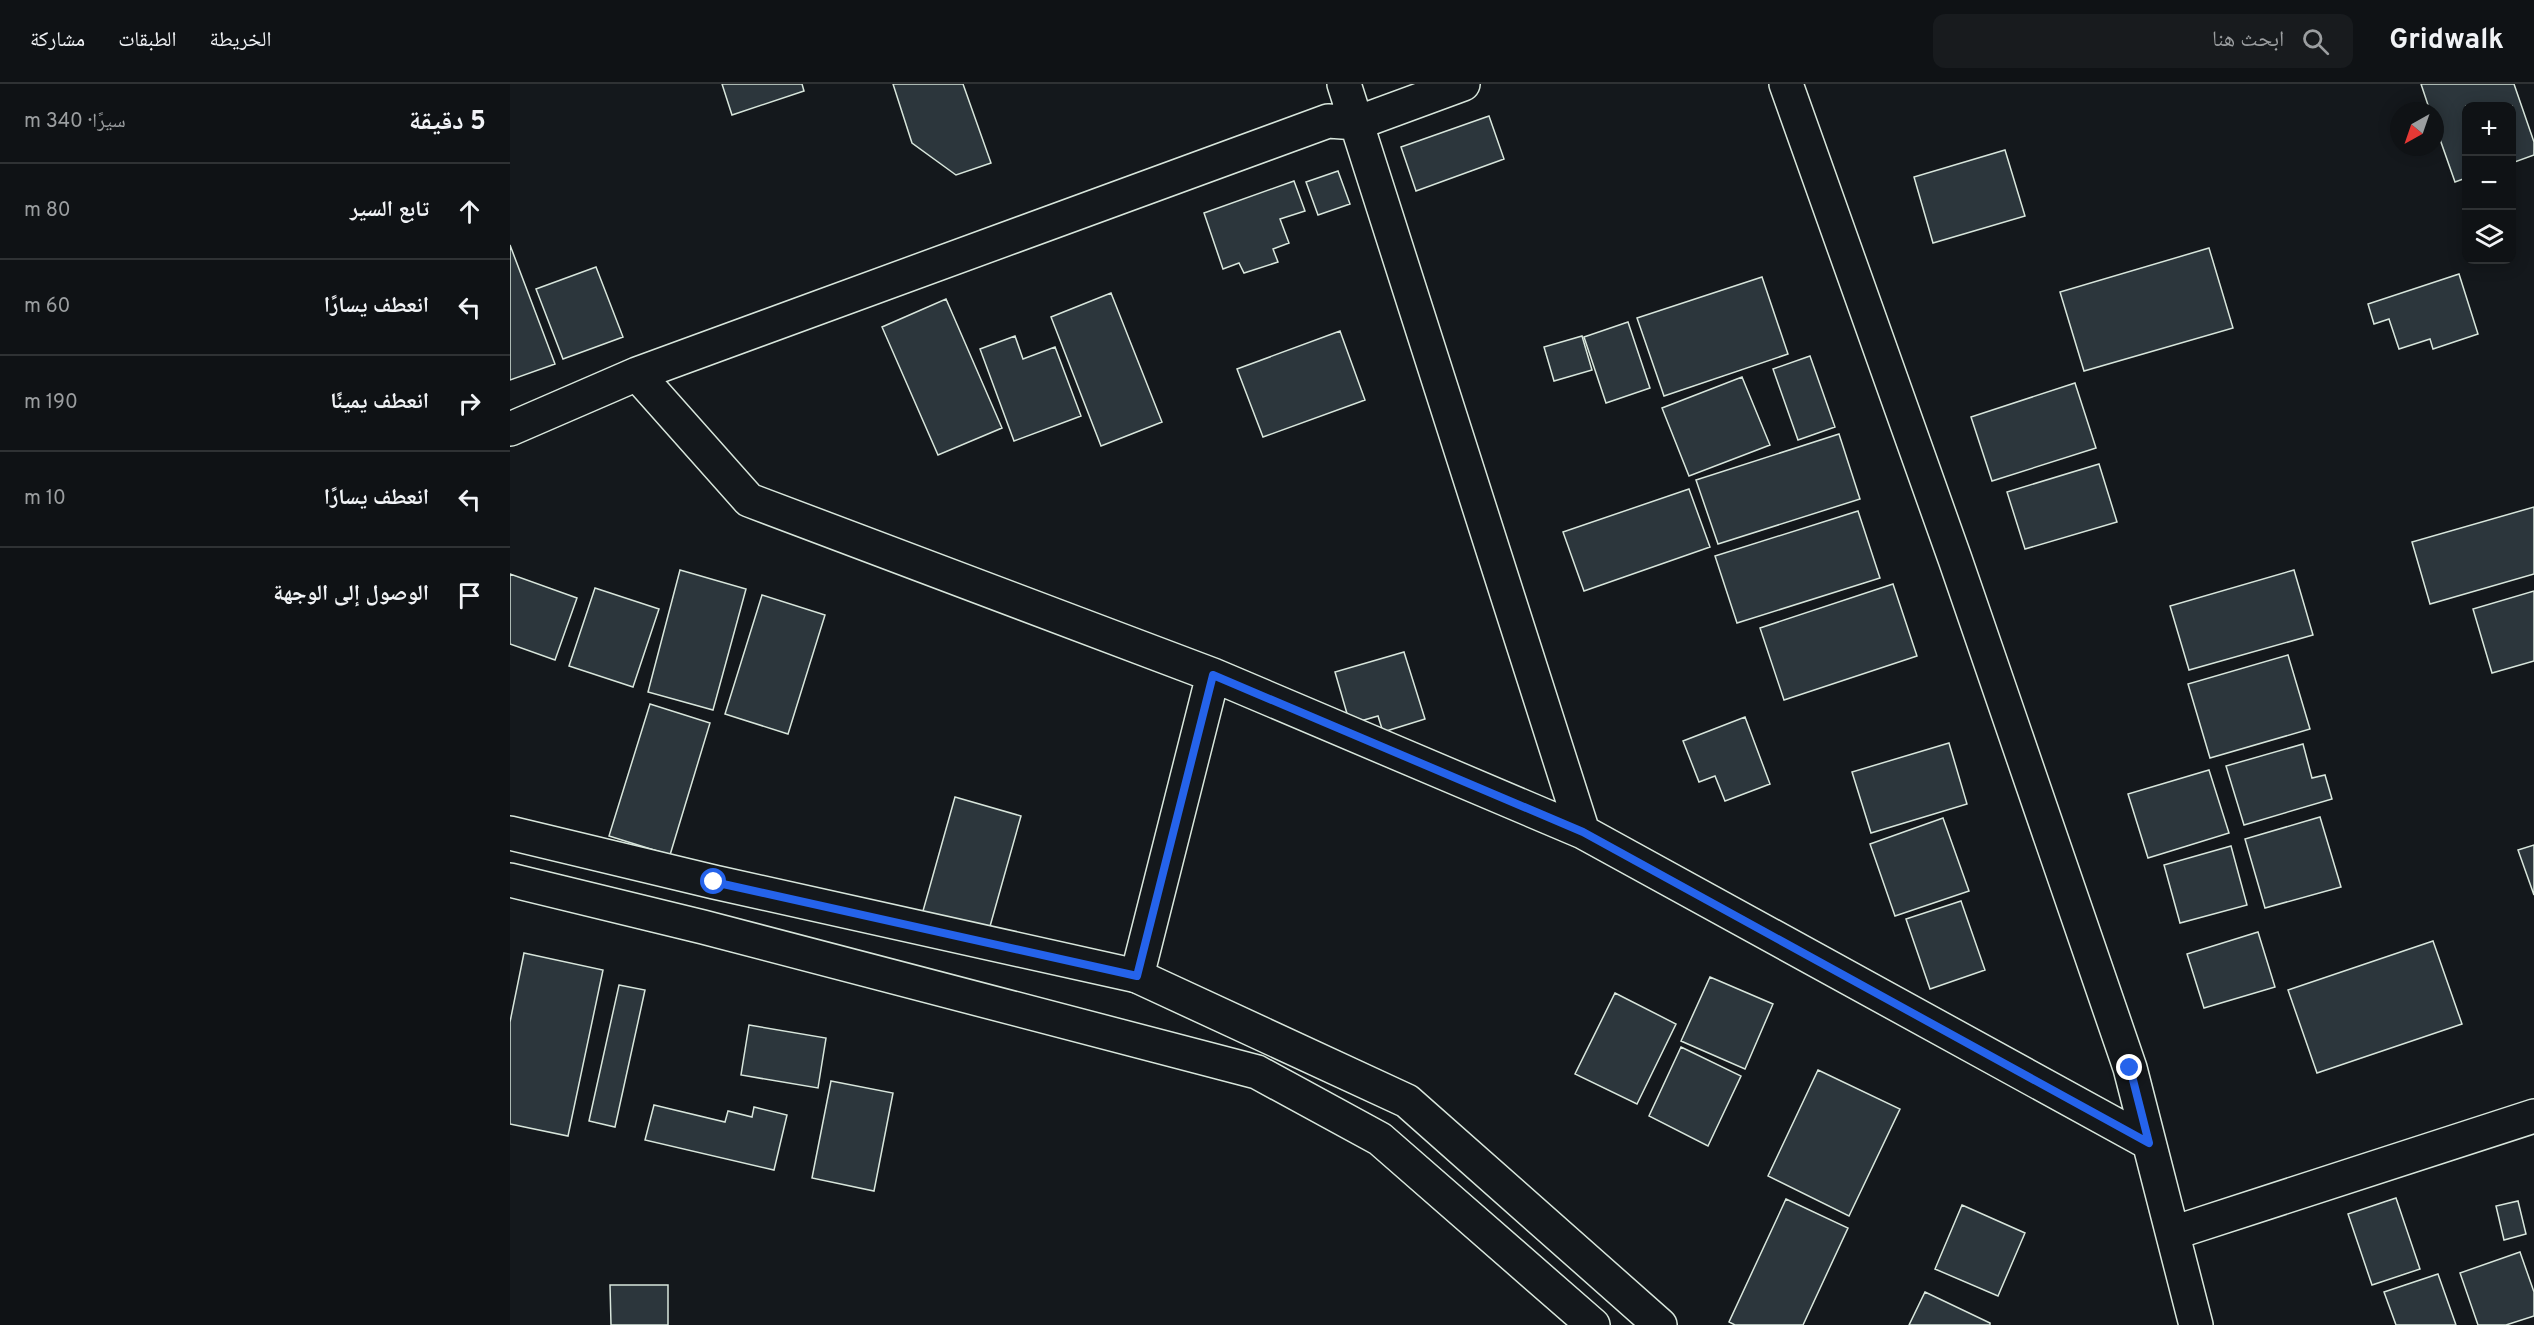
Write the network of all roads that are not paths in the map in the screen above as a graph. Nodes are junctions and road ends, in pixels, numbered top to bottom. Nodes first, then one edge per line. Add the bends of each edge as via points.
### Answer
1 (1344, 84) edge
2 (1463, 84) edge
3 (1786, 84) edge
4 (1357, 123) junction
5 (637, 374) junction
6 (510, 429) edge
7 (1213, 675) junction
8 (510, 832) edge
9 (1583, 832) junction
10 (510, 880) edge
11 (1137, 976) junction
12 (2534, 1116) edge
13 (2149, 1143) junction
14 (2173, 1233) junction
15 (1593, 1325) edge
16 (1660, 1325) edge
17 (2196, 1325) edge

1 - 4 street
2 - 4 street
3 - 13 street via 2130,1068
4 - 5 street via 1328,121
4 - 9 street
5 - 6 street
5 - 7 street via 749,500
7 - 9 street
7 - 11 street
8 - 11 street via 714,882
9 - 13 street
10 - 15 street via 1257,1072 1380,1139
11 - 16 street via 1407,1101
12 - 14 street
13 - 14 street
14 - 17 street

